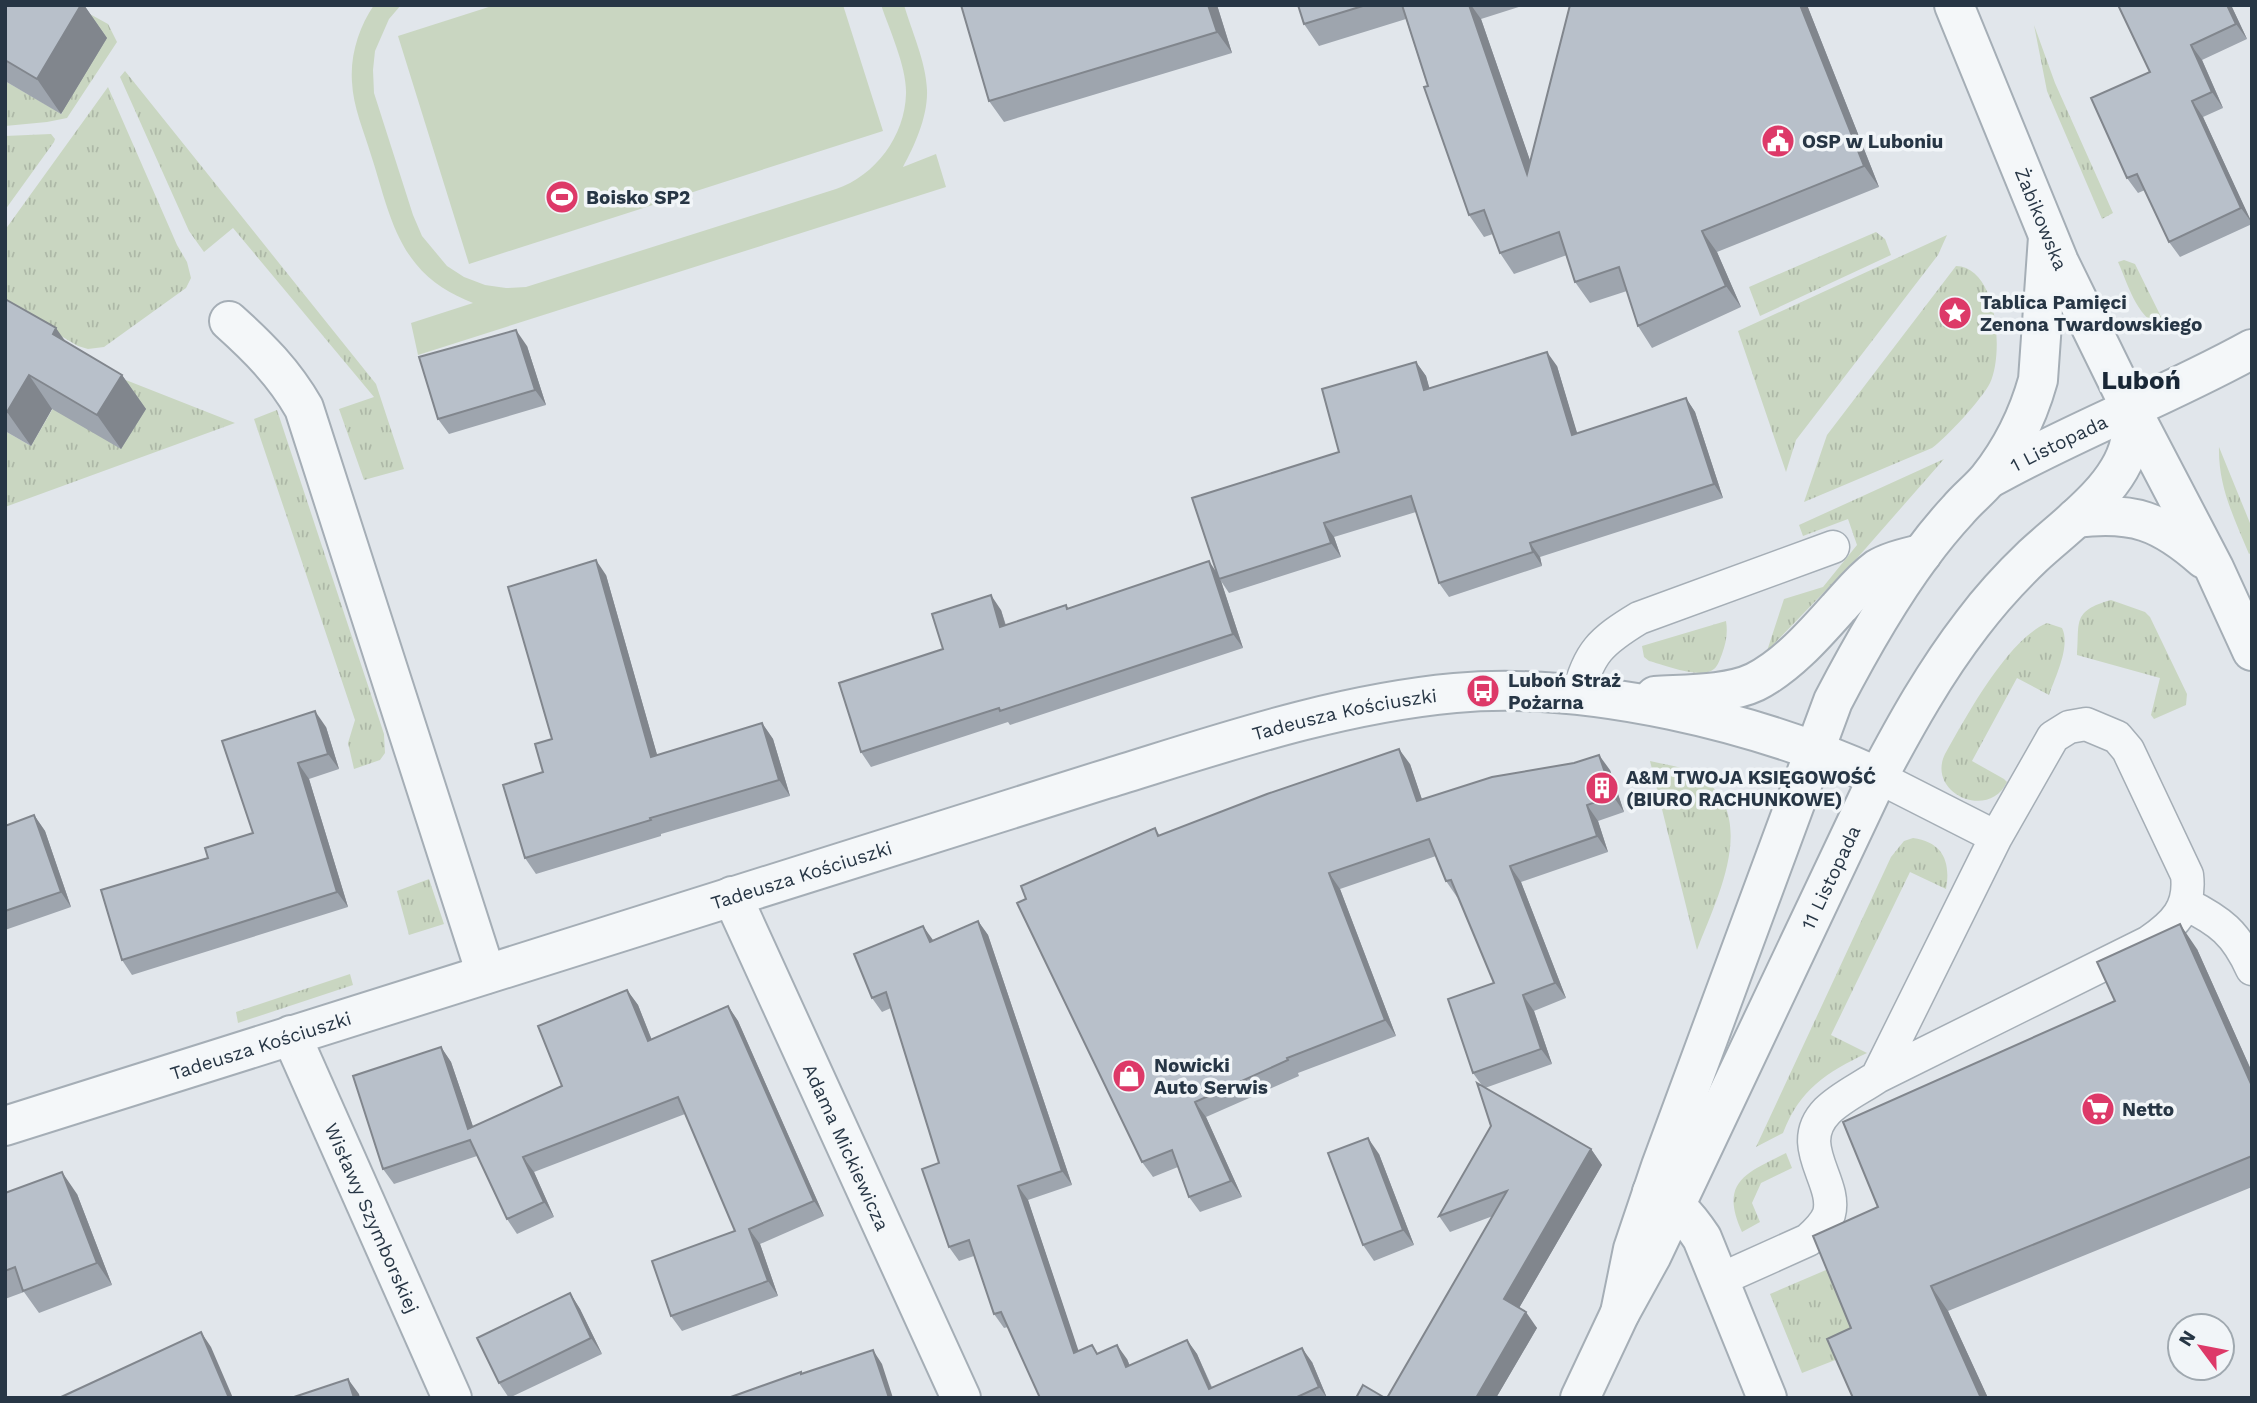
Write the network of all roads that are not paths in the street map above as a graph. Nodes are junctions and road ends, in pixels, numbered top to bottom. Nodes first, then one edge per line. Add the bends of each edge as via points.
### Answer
1 (1954, 5) edge
2 (2048, 237) junction
3 (229, 321) dead end
4 (2252, 348) edge
5 (2131, 409) junction
6 (1987, 480) junction
7 (2076, 518) junction
8 (1833, 547) dead end
9 (1922, 554) junction
10 (2214, 568) junction
11 (2252, 651) edge
12 (1594, 698) junction
13 (1813, 750) junction
14 (1878, 777) junction
15 (1996, 837) junction
16 (732, 896) junction
17 (2186, 904) junction
18 (2252, 969) edge
19 (486, 974) junction
20 (291, 1035) junction
21 (1877, 1077) junction
22 (5, 1126) edge
23 (1664, 1198) junction
24 (1719, 1280) junction
25 (452, 1398) edge
26 (961, 1398) edge
27 (1580, 1398) edge
28 (1767, 1398) edge

1 - 2 street, Żabikowska
2 - 5 street, Żabikowska
2 - 6 street via 2038,380 2023,422
3 - 19 street via 274,363 304,408
4 - 5 street, 1 Listopada
5 - 6 street, 1 Listopada
5 - 7 street, 11 Listopada via 2132,437 2125,458
5 - 10 street, Żabikowska
6 - 9 street, 11 Listopada
7 - 10 street via 2107,514 2138,518 2163,528
7 - 14 street, 11 Listopada via 2030,559 1973,623 1933,678
8 - 12 lane via 1639,618 1618,630 1584,672
9 - 12 street, Tadeusza Kościuszki via 1878,568 1791,656 1752,683 1712,691
9 - 13 street, 11 Listopada via 1855,658
10 - 11 street, Żabikowska
12 - 13 street, Tadeusza Kościuszki via 1724,723
12 - 16 street, Tadeusza Kościuszki via 1456,693 1333,713
13 - 14 street, Tadeusza Kościuszki
13 - 23 street, 11 Listopada
14 - 15 lane
14 - 23 street, 11 Listopada
15 - 17 lane via 2053,737 2086,724 2117,737 2135,762 2187,875
15 - 21 lane
16 - 19 street, Tadeusza Kościuszki
16 - 26 street, Adama Mickiewicza
17 - 18 lane via 2228,929
17 - 21 lane via 2165,931 2149,942
19 - 20 street, Tadeusza Kościuszki
20 - 22 street, Tadeusza Kościuszki
20 - 25 street, Wisławy Szymborskiej
21 - 24 lane via 1839,1101 1818,1125 1815,1152 1829,1197 1829,1214 1820,1229 1808,1240
23 - 24 street via 1690,1220
23 - 27 street, 11 Listopada via 1642,1274
24 - 28 street

